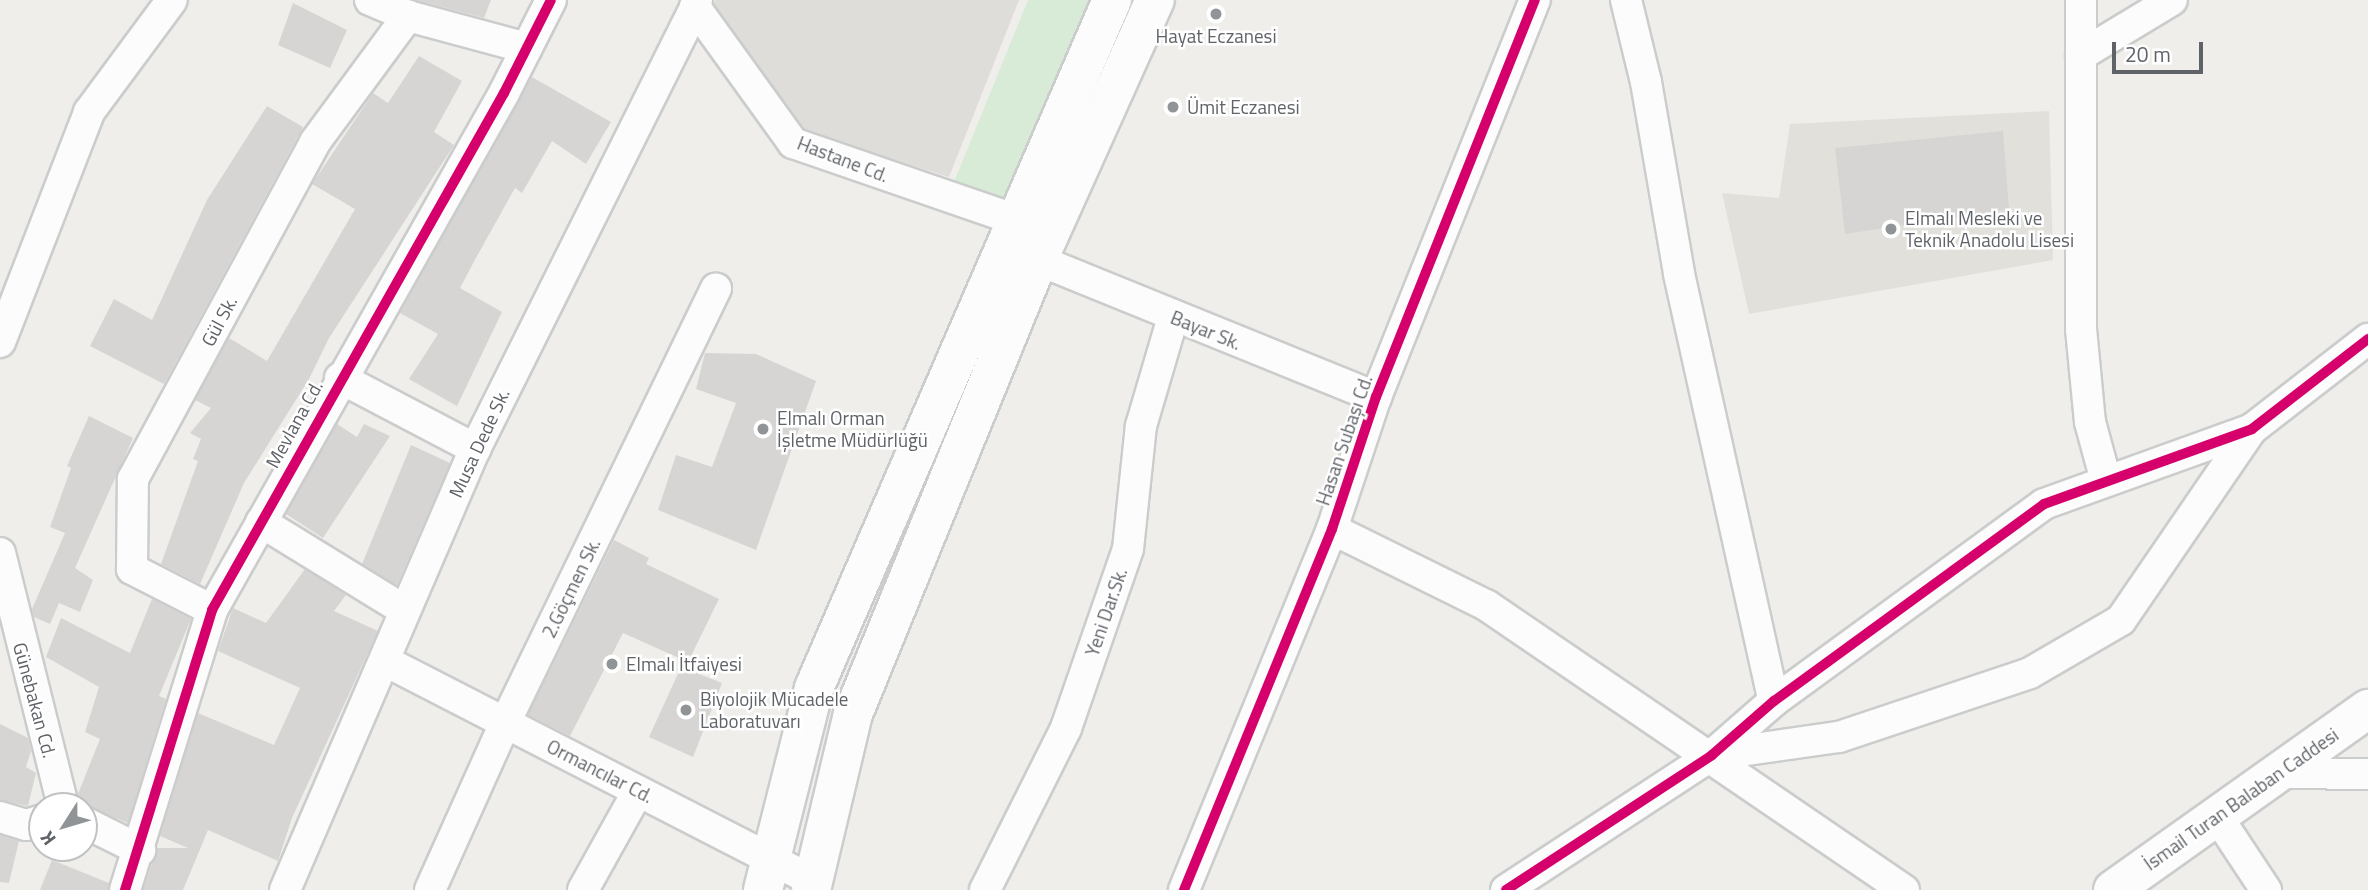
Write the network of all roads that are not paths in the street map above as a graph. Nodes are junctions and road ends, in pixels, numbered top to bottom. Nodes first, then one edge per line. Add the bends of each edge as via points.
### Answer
1 (172, 0) edge
2 (370, 0) edge
3 (551, 0) edge
4 (1112, 0) edge
5 (1155, 0) edge
6 (1535, 0) edge
7 (1626, 0) edge
8 (2081, 0) edge
9 (2172, 0) edge
10 (696, 3) edge
11 (408, 16) junction
12 (527, 48) junction
13 (2081, 55) junction
14 (1016, 220) junction
15 (1038, 260) junction
16 (716, 289) dead end
17 (1173, 317) junction
18 (2368, 339) edge
19 (0, 342) edge
20 (340, 378) junction
21 (1376, 397) junction
22 (2252, 429) junction
23 (475, 449) junction
24 (2106, 481) junction
25 (261, 522) junction
26 (1332, 529) junction
27 (1, 570) edge
28 (212, 610) junction
29 (404, 610) junction
30 (387, 662) junction
31 (1774, 701) junction
32 (2368, 709) edge
33 (505, 723) junction
34 (1712, 755) junction
35 (2278, 773) junction
36 (2368, 774) edge
37 (638, 791) junction
38 (59, 792) edge
39 (2217, 816) junction
40 (0, 817) edge
41 (28, 824) edge
42 (98, 829) edge
43 (140, 850) junction
44 (767, 875) edge
45 (812, 885) edge
46 (125, 890) edge
47 (285, 890) edge
48 (430, 890) edge
49 (583, 890) edge
50 (985, 890) edge
51 (1184, 890) edge
52 (1506, 890) edge
53 (1904, 890) edge
54 (2113, 890) edge
55 (2266, 890) edge

1 - 19 street via 89,112
2 - 11 street
3 - 12 street, Mevlana Cd.
4 - 14 main road
5 - 15 main road
6 - 21 street, Hasan Subaşı Cd.
7 - 31 street via 1646,82 1679,274
8 - 13 street
9 - 13 street
10 - 14 street, Hastane Cd. via 793,143
10 - 23 street, Musa Dede Sk.
11 - 12 street
11 - 28 street, Gül Sk. via 315,142 133,479 132,569
12 - 20 street, Mevlana Cd.
13 - 24 street via 2081,329 2090,422
14 - 44 main road via 814,688
15 - 17 street, Bayar Sk.
15 - 45 main road via 853,713
16 - 33 street, 2.Göçmen Sk.
17 - 21 street, Bayar Sk.
17 - 50 street, Yeni Dar.Sk. via 1141,425 1128,549 1066,728
18 - 22 street
20 - 23 street
20 - 25 street, Mevlana Cd.
21 - 26 street, Hasan Subaşı Cd.
22 - 24 street
22 - 34 street via 2121,620 2030,673 1864,729 1839,737
23 - 29 street, Musa Dede Sk.
24 - 31 street via 2044,504
25 - 28 street, Mevlana Cd.
25 - 29 street
26 - 34 street via 1486,605
26 - 51 street, Hasan Subaşı Cd.
27 - 38 street, Günebakan Cd.
28 - 43 street, Mevlana Cd.
29 - 30 street, Musa Dede Sk.
30 - 33 street, Ormancılar Cd.
30 - 47 street, Musa Dede Sk.
31 - 34 street
32 - 35 main road, İsmail Turan Balaban Caddesi
33 - 37 street, Ormancılar Cd.
33 - 48 street, 2.Göçmen Sk.
34 - 52 street
34 - 53 street
35 - 36 street
35 - 39 main road, İsmail Turan Balaban Caddesi
37 - 44 street, Ormancılar Cd.
37 - 49 street
39 - 54 main road, İsmail Turan Balaban Caddesi
39 - 55 street
40 - 41 street
42 - 43 street
43 - 46 street, Mevlana Cd.
44 - 45 street, Ormancılar Cd.

